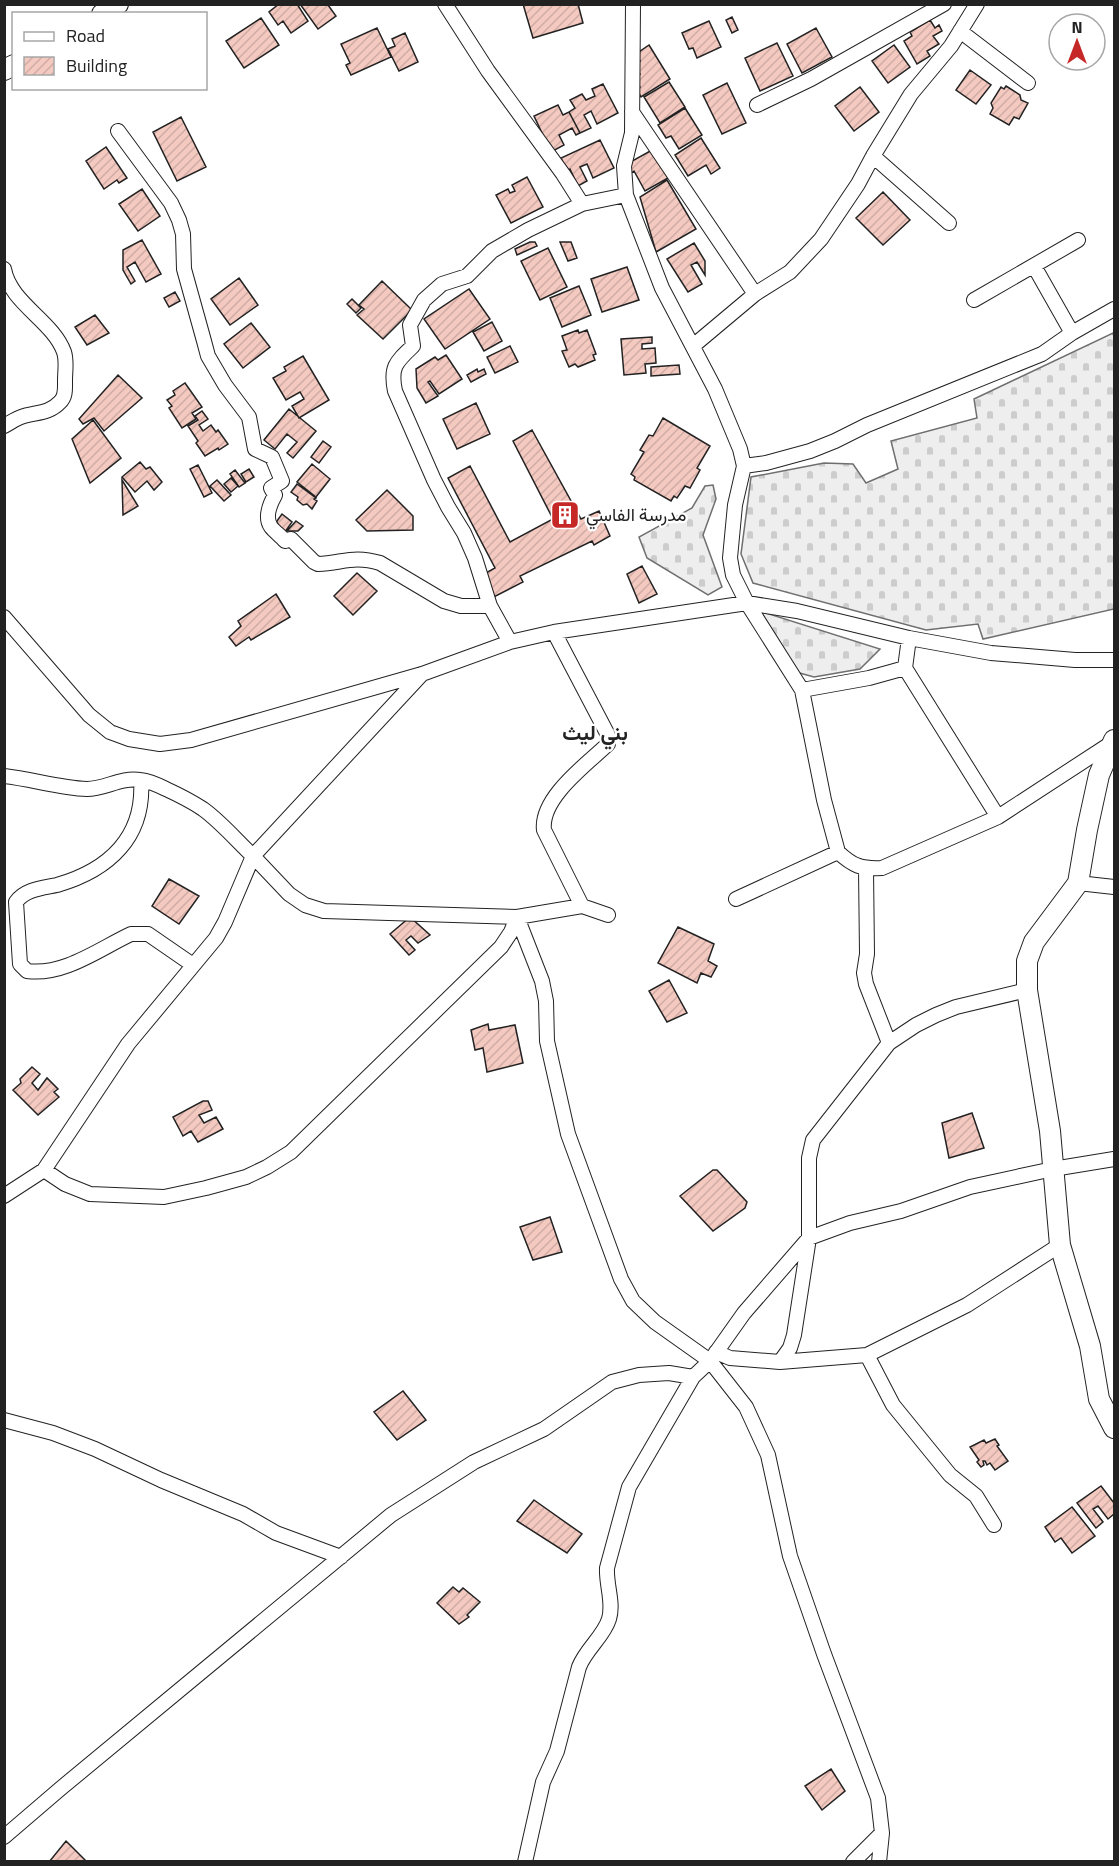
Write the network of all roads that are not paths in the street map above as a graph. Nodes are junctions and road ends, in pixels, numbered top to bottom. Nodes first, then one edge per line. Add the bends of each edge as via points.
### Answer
1 (118, 4) edge
2 (445, 4) edge
3 (633, 4) edge
4 (944, 4) edge
5 (977, 4) edge
6 (105, 12) edge
7 (960, 31) junction
8 (1028, 83) dead end
9 (757, 105) dead end
10 (632, 112) junction
11 (117, 131) dead end
12 (873, 156) junction
13 (626, 195) junction
14 (582, 204) junction
15 (949, 223) dead end
16 (1078, 240) dead end
17 (1034, 266) junction
18 (4, 270) edge
19 (755, 294) junction
20 (974, 300) dead end
21 (1114, 309) edge
22 (1072, 333) junction
23 (693, 346) junction
24 (4, 426) edge
25 (744, 466) junction
26 (747, 603) junction
27 (490, 606) junction
28 (4, 618) edge
29 (555, 632) junction
30 (909, 638) junction
31 (510, 642) junction
32 (1114, 660) edge
33 (905, 668) junction
34 (422, 674) junction
35 (802, 690) junction
36 (1114, 741) edge
37 (4, 776) edge
38 (141, 780) junction
39 (998, 817) junction
40 (838, 852) junction
41 (254, 856) junction
42 (866, 869) junction
43 (1078, 883) junction
44 (1114, 887) edge
45 (736, 899) dead end
46 (582, 906) junction
47 (608, 915) dead end
48 (517, 917) junction
49 (194, 965) junction
50 (1027, 990) junction
51 (889, 1043) junction
52 (1114, 1159) edge
53 (1053, 1169) junction
54 (44, 1170) junction
55 (4, 1196) edge
56 (809, 1238) junction
57 (1060, 1245) junction
58 (867, 1355) junction
59 (713, 1357) junction
60 (780, 1362) junction
61 (693, 1377) junction
62 (4, 1420) edge
63 (1114, 1428) edge
64 (994, 1525) dead end
65 (341, 1557) junction
66 (882, 1833) junction
67 (4, 1838) edge
68 (525, 1862) edge
69 (853, 1862) edge
70 (879, 1862) edge

1 - 6 street
2 - 14 street
3 - 10 street
4 - 9 street
5 - 7 street
7 - 8 street
7 - 12 street via 911,94
10 - 13 street via 632,133 624,166
10 - 19 street
11 - 27 street via 171,203 183,234 184,269 208,356 249,417 255,449 272,457 282,481 271,488 275,495 269,506 268,522 272,529 285,540 291,539 318,564 369,560 452,604
12 - 15 street
12 - 19 street via 821,239 790,272
13 - 14 street
13 - 23 street via 662,288
14 - 27 street via 492,251 467,276 442,284 424,300 410,325 413,346 393,368 395,391 434,480 464,533
16 - 17 street
17 - 20 street
17 - 22 street
18 - 24 street via 9,285 54,337 65,360 65,390 60,403
19 - 23 street
21 - 22 street
22 - 25 street via 1042,354 835,441
23 - 25 street via 729,421
25 - 26 street via 735,505 730,558 733,575
26 - 29 street
26 - 30 street
26 - 35 street
27 - 31 street
28 - 34 street via 89,715 110,732 160,744 191,740
29 - 31 street
29 - 46 street via 609,739 558,792 545,813 544,830
30 - 32 street via 991,653
30 - 33 street
31 - 34 street
33 - 35 street
33 - 39 street
34 - 41 street
35 - 40 street
36 - 39 street
36 - 43 street via 1099,775
37 - 38 street via 87,789 127,779
38 - 41 street via 157,784 204,810
38 - 49 street via 138,812 116,854 81,876 26,893 16,902 20,964 27,971 48,972 140,933 148,934
39 - 42 street via 882,868
40 - 42 street
40 - 45 street
41 - 48 street via 289,894 324,911
41 - 49 street via 225,922
42 - 51 street via 864,973
43 - 44 street
43 - 50 street via 1029,951
46 - 47 street
46 - 48 street
48 - 54 street via 501,947 291,1152 267,1167 246,1177 164,1197 90,1194
48 - 59 street via 542,981 548,1041 568,1134 621,1279 633,1301 655,1322
49 - 54 street via 128,1044
50 - 51 street via 956,1007 916,1025
50 - 53 street
51 - 56 street via 813,1140 809,1158
52 - 53 street
53 - 56 street via 970,1187
53 - 57 street
54 - 55 street
56 - 59 street via 744,1313
56 - 60 street via 794,1335
57 - 58 street via 967,1305
57 - 63 street via 1090,1346 1099,1399
58 - 60 street
58 - 64 street via 893,1406 950,1475 976,1496
59 - 60 street
59 - 61 street
59 - 66 street via 746,1407 768,1455 790,1556 878,1798
61 - 65 street via 669,1373 612,1382 544,1429 474,1462 391,1515
61 - 68 street via 629,1487 607,1568 610,1618 579,1667 557,1751 543,1782
62 - 65 street via 95,1449 234,1510 276,1533
65 - 67 street
66 - 69 street
66 - 70 street

